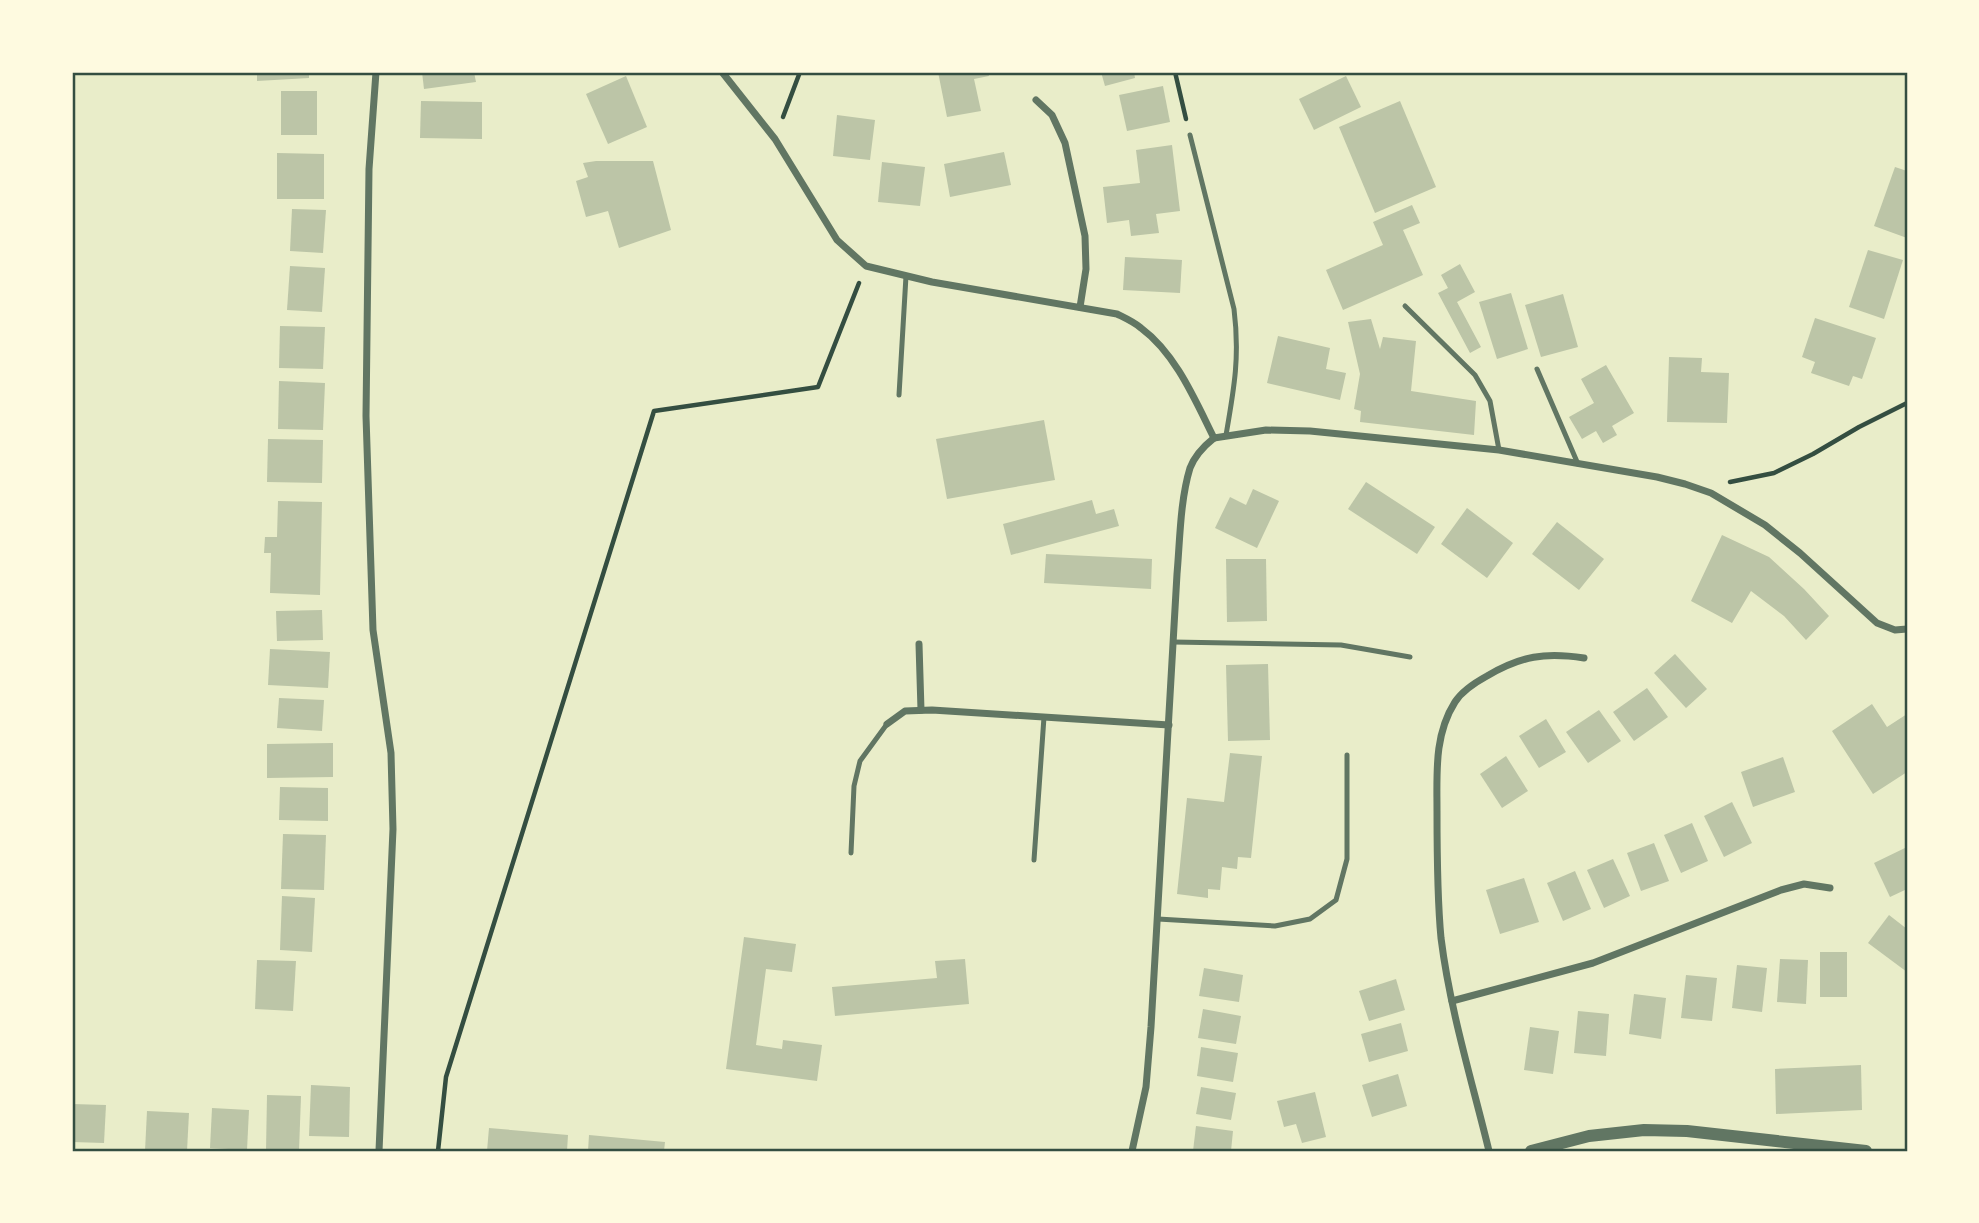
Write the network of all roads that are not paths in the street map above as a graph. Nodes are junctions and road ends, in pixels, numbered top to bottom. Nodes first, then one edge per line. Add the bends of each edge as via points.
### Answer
1 (376, 72) edge
2 (722, 72) edge
3 (1036, 100) dead end
4 (1190, 135) road end
5 (906, 276) junction
6 (1405, 306) dead end
7 (1080, 307) junction
8 (1537, 369) dead end
9 (899, 394) dead end
10 (1226, 435) junction
11 (1214, 438) junction
12 (1499, 450) junction
13 (1578, 464) junction
14 (1907, 629) edge
15 (1173, 642) junction
16 (919, 644) dead end
17 (1410, 657) dead end
18 (1584, 658) dead end
19 (921, 710) junction
20 (1044, 717) junction
21 (887, 724) joint
22 (1169, 725) junction
23 (1347, 755) dead end
24 (851, 853) dead end
25 (1034, 860) dead end
26 (1830, 888) dead end
27 (1158, 919) junction
28 (1452, 1001) junction
29 (379, 1151) edge
30 (1132, 1151) edge
31 (1489, 1151) edge
32 (1531, 1151) edge
33 (1866, 1151) edge

1 - 29 street via 369,169 366,416 373,630 391,753 393,829
2 - 5 street via 775,139 837,240 866,266
3 - 7 street via 1052,116 1065,143 1086,236
4 - 10 lane via 1234,309 1237,368
5 - 7 street
5 - 9 lane
6 - 12 lane via 1475,375 1490,401
7 - 11 street via 1117,314 1141,328 1165,352
8 - 13 lane
10 - 11 street
10 - 12 street via 1310,431
11 - 15 street via 1200,450 1191,467
12 - 13 street
13 - 14 street via 1657,477 1733,504 1773,532 1877,623
15 - 17 lane via 1341,645
15 - 22 street
16 - 19 street
18 - 28 street via 1542,656 1510,663 1474,683 1456,700 1443,725 1437,753 1437,871
19 - 20 street
19 - 21 street via 905,711
20 - 22 street
20 - 25 lane
21 - 24 lane via 860,761 854,786
22 - 27 street
23 - 27 lane via 1347,859 1336,900 1310,919 1275,926
26 - 28 street via 1804,884 1781,890 1593,963
27 - 30 street via 1146,1087
28 - 31 street
32 - 33 street via 1589,1136 1644,1130

